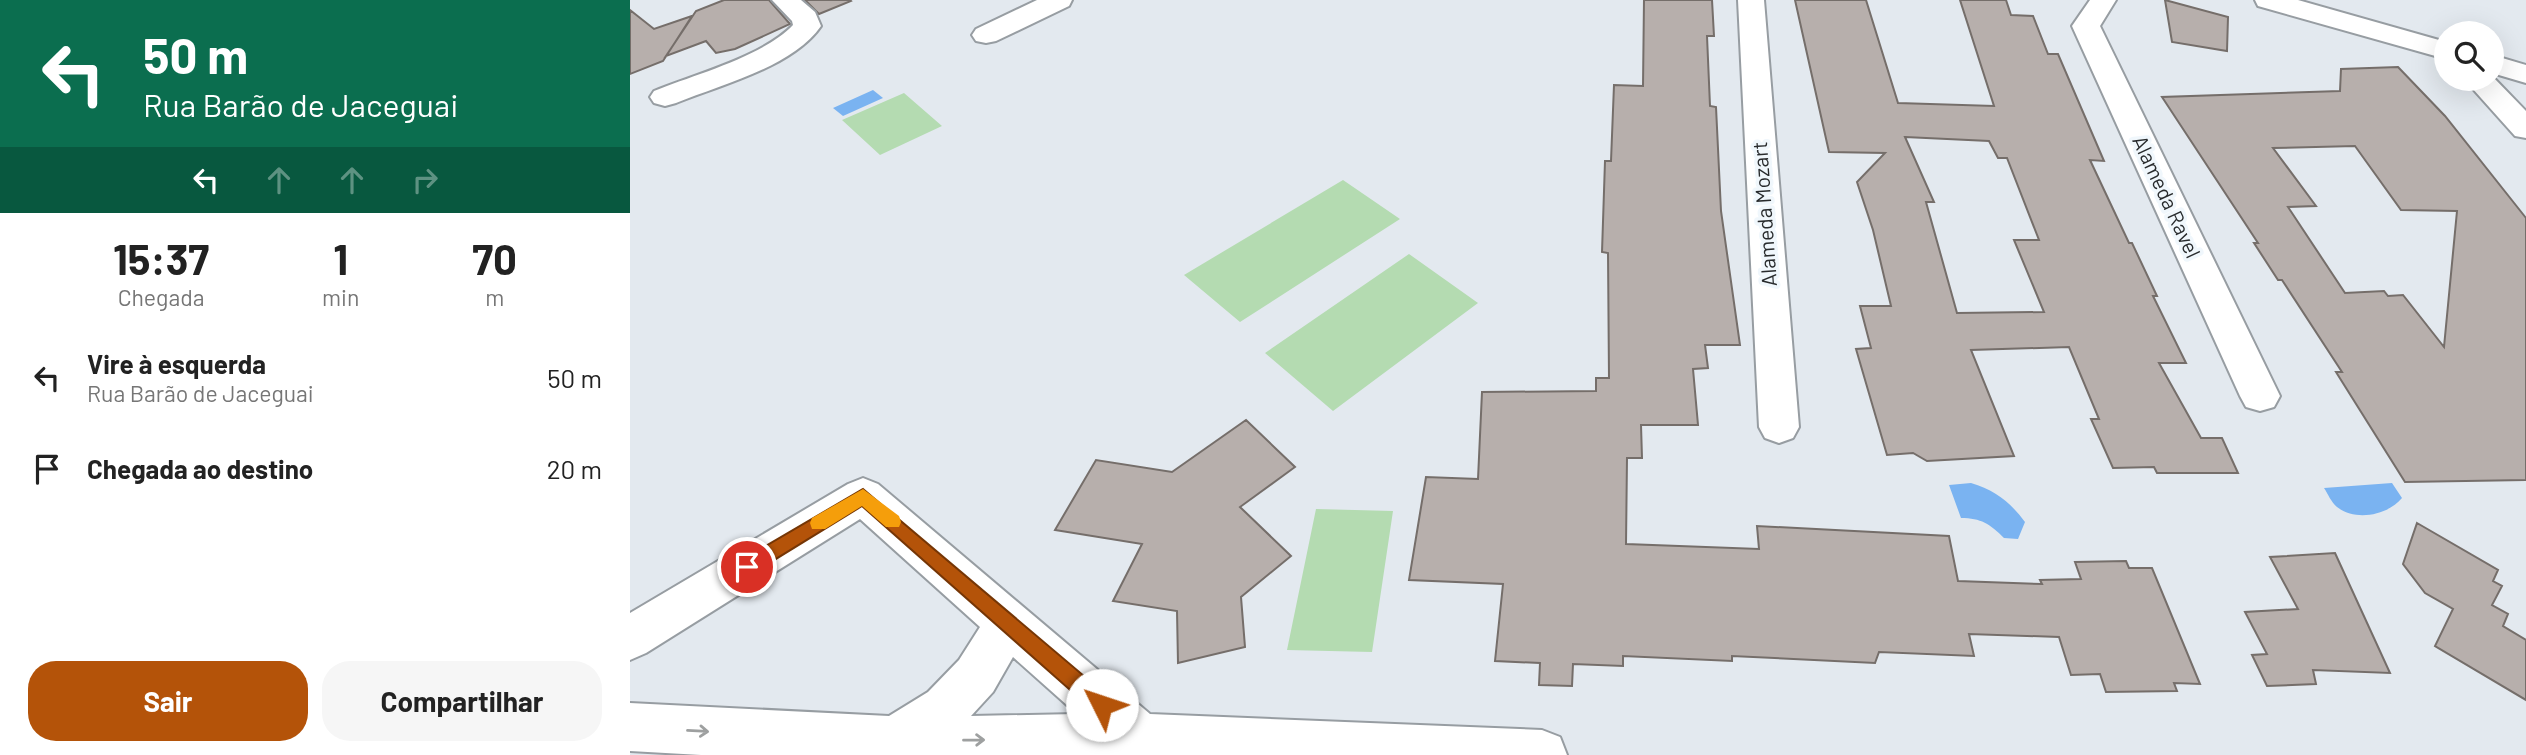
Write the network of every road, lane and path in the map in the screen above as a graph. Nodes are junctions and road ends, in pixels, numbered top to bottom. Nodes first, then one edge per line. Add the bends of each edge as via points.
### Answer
1 (785, 0) edge
2 (1059, 0) edge
3 (1751, 0) edge
4 (2103, 0) edge
5 (2268, 0) edge
6 (986, 35) dead end
7 (2434, 48) edge
8 (2504, 68) edge
9 (2526, 74) edge
10 (2490, 91) edge
11 (665, 97) dead end
12 (2526, 129) edge
13 (2260, 397) dead end
14 (1779, 427) dead end
15 (1008, 623) junction
16 (630, 638) edge
17 (630, 727) edge
18 (1140, 738) junction
19 (894, 741) junction
20 (1542, 755) edge

1 - 11 street via 806,18 801,36
2 - 6 street
3 - 14 street, Alameda Mozart
4 - 13 street, Alameda Ravel via 2086,26
5 - 7 street
8 - 9 street
10 - 12 street
15 - 16 street via 863,496
15 - 18 street
15 - 19 street via 976,676 944,709
17 -> 19 street
19 -> 18 street
18 - 20 street

